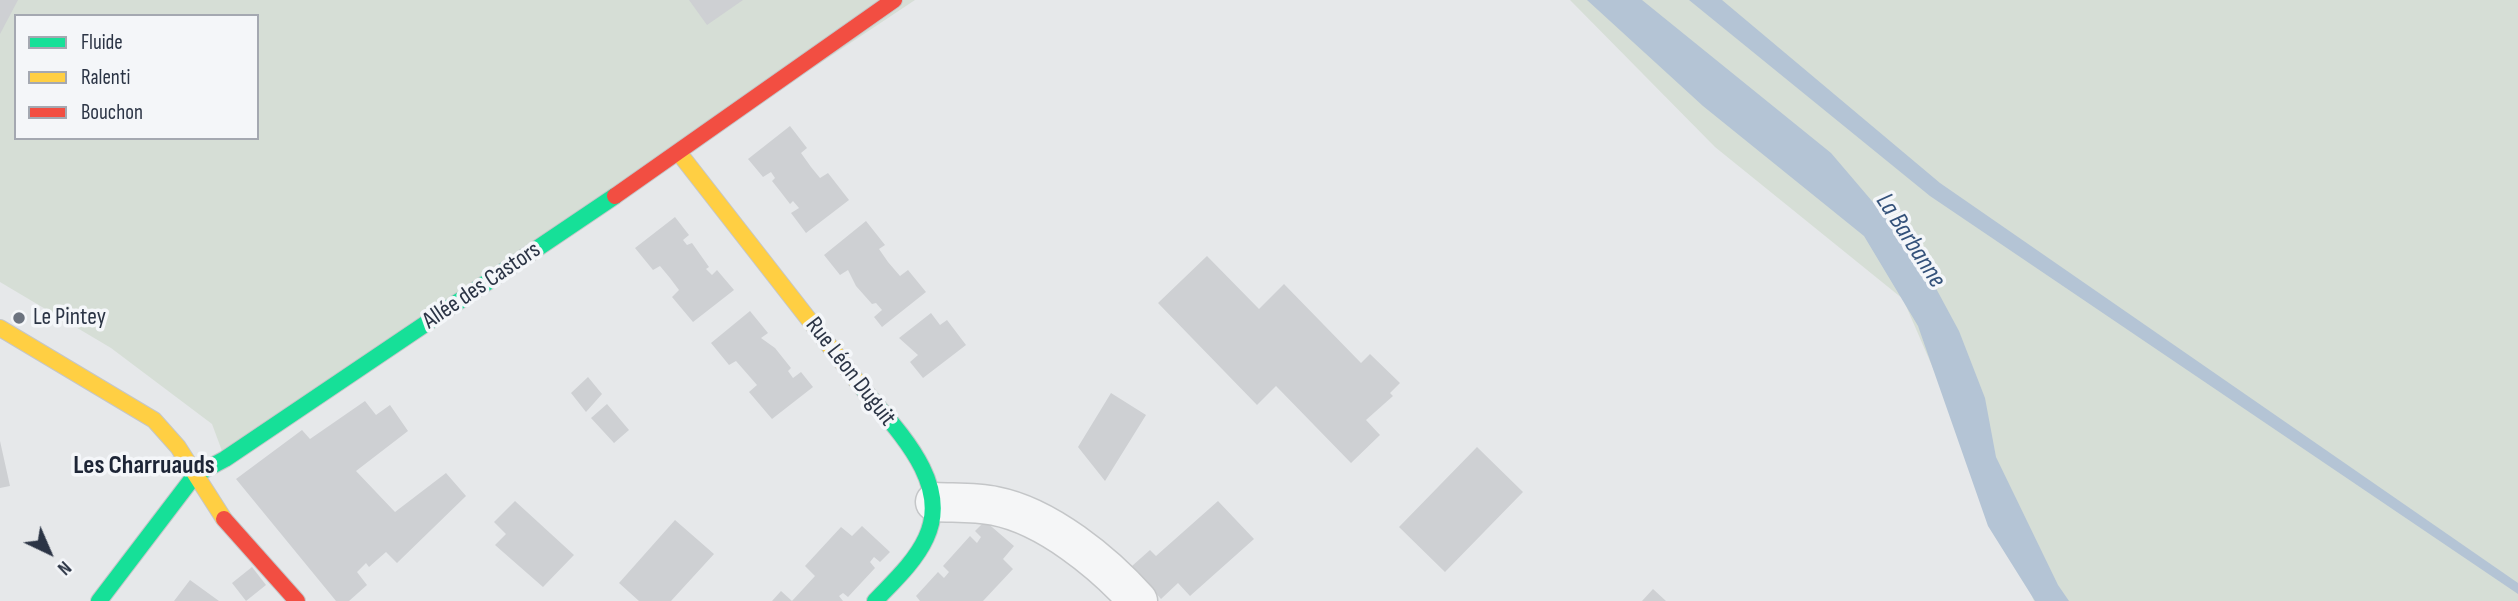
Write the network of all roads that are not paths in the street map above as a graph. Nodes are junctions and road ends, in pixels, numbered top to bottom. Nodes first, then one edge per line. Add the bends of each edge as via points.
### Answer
1 (894, 0) edge
2 (679, 153) junction
3 (0, 328) edge
4 (195, 475) junction
5 (935, 502) junction
6 (99, 601) edge
7 (297, 601) edge
8 (876, 601) edge
9 (1138, 601) edge

1 - 2 street, Allée des Castors
2 - 4 street, Allée des Castors
2 - 5 street, Rue Léon Duguit via 922,465
3 - 4 street via 154,420
4 - 6 street, Allée des Castors
4 - 7 street via 225,520
5 - 8 street, Rue Léon Duguit via 924,547
5 - 9 street via 995,506 1019,514 1090,553

